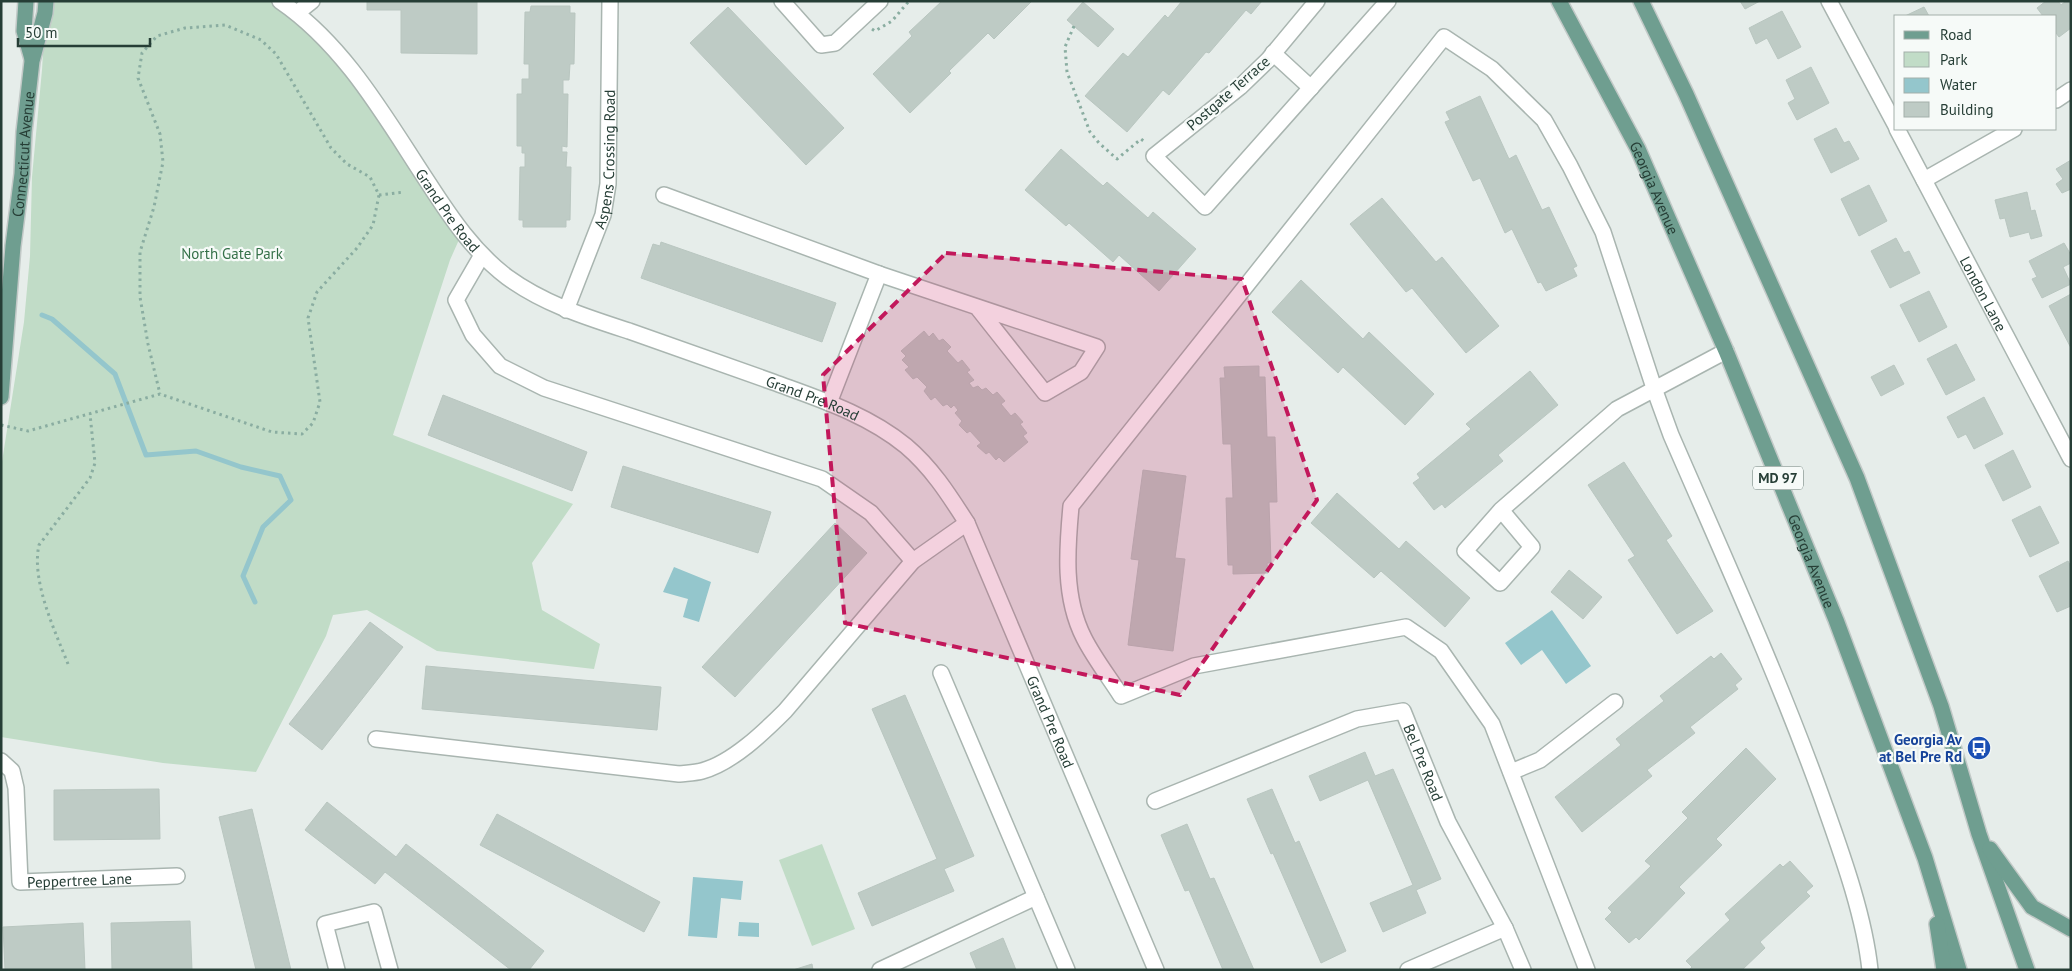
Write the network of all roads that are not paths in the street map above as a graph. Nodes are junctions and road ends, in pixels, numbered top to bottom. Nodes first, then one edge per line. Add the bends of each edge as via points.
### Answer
1 (26, 1) edge
2 (46, 1) edge
3 (280, 1) edge
4 (312, 1) edge
5 (610, 1) edge
6 (782, 1) edge
7 (880, 1) edge
8 (1317, 1) edge
9 (1388, 1) edge
10 (1559, 1) edge
11 (1641, 1) edge
12 (1830, 1) edge
13 (298, 13) junction
14 (1273, 53) junction
15 (32, 61) junction
16 (1311, 88) junction
17 (2071, 90) edge
18 (2057, 99) edge
19 (1894, 124) edge
20 (1897, 130) edge
21 (2012, 130) edge
22 (1924, 180) junction
23 (664, 195) dead end
24 (482, 255) junction
25 (879, 274) junction
26 (977, 306) junction
27 (566, 310) junction
28 (1726, 351) junction
29 (1654, 390) junction
30 (1, 397) edge
31 (829, 403) junction
32 (2071, 459) edge
33 (1501, 510) junction
34 (967, 523) junction
35 (913, 561) junction
36 (941, 673) dead end
37 (1615, 702) dead end
38 (376, 739) dead end
39 (1, 761) edge
40 (1511, 772) junction
41 (1155, 801) dead end
42 (1979, 834) junction
43 (1928, 868) junction
44 (177, 876) dead end
45 (1036, 896) junction
46 (1505, 928) junction
47 (2071, 929) edge
48 (337, 970) edge
49 (390, 970) edge
50 (880, 970) edge
51 (1067, 970) edge
52 (1156, 970) edge
53 (1408, 970) edge
54 (1523, 970) edge
55 (1587, 970) edge
56 (1870, 970) edge
57 (1944, 970) edge
58 (1959, 970) edge
59 (2027, 970) edge

1 - 15 main road, Connecticut Avenue via 24,32
2 - 15 main road, Connecticut Avenue
3 - 13 street, Grand Pre Road
4 - 13 street
5 - 27 street, Aspens Crossing Road via 608,184 603,215
6 - 7 street via 821,45 835,43
8 - 14 street, Postgate Terrace
9 - 16 street
10 - 28 main road, Georgia Avenue / MD 97 via 1638,149
11 - 42 main road via 1686,94 1857,478 1940,706
12 - 19 street, London Lane
13 - 24 street, Grand Pre Road via 321,34 356,76 462,233
14 - 16 street
14 - 16 street, Postgate Terrace via 1240,87 1156,155 1205,207
15 - 30 main road, Connecticut Avenue
17 - 18 street
20 - 22 street, London Lane
21 - 22 street
22 - 32 street, London Lane
23 - 25 street
24 - 27 street, Grand Pre Road via 529,292
24 - 35 street via 456,300 473,335 500,366 544,388 822,479 870,512
25 - 26 street
25 - 31 street
26 - 26 street via 1005,316 1097,347 1081,372 1045,393
27 - 31 street, Grand Pre Road
28 - 29 street
28 - 43 main road, Georgia Avenue / MD 97 via 1836,620
29 - 33 street via 1617,409
29 - 40 street via 1602,232 1544,120 1492,69 1444,37 1071,506 1067,551 1071,599 1084,637 1121,696 1194,666 1406,627 1441,651 1492,724
29 - 56 street via 1791,712 1837,841 1861,920
31 - 34 street, Grand Pre Road via 872,422 906,446 936,475
33 - 33 street via 1532,547 1500,583 1465,550
34 - 35 street
34 - 52 street, Grand Pre Road
35 - 38 street via 765,731 724,761 703,771 679,774
36 - 45 street
37 - 40 street via 1540,760
39 - 44 street, Peppertree Lane via 12,772 16,788 20,882
40 - 55 street
41 - 46 street, Bel Pre Road via 1357,719 1403,711 1448,822
42 - 47 main road via 2032,907
42 - 59 main road
43 - 57 main road
43 - 58 main road, Georgia Avenue / MD 97
45 - 50 street
45 - 51 street
46 - 53 street
46 - 54 street, Bel Pre Road
48 - 49 street via 325,924 374,912

